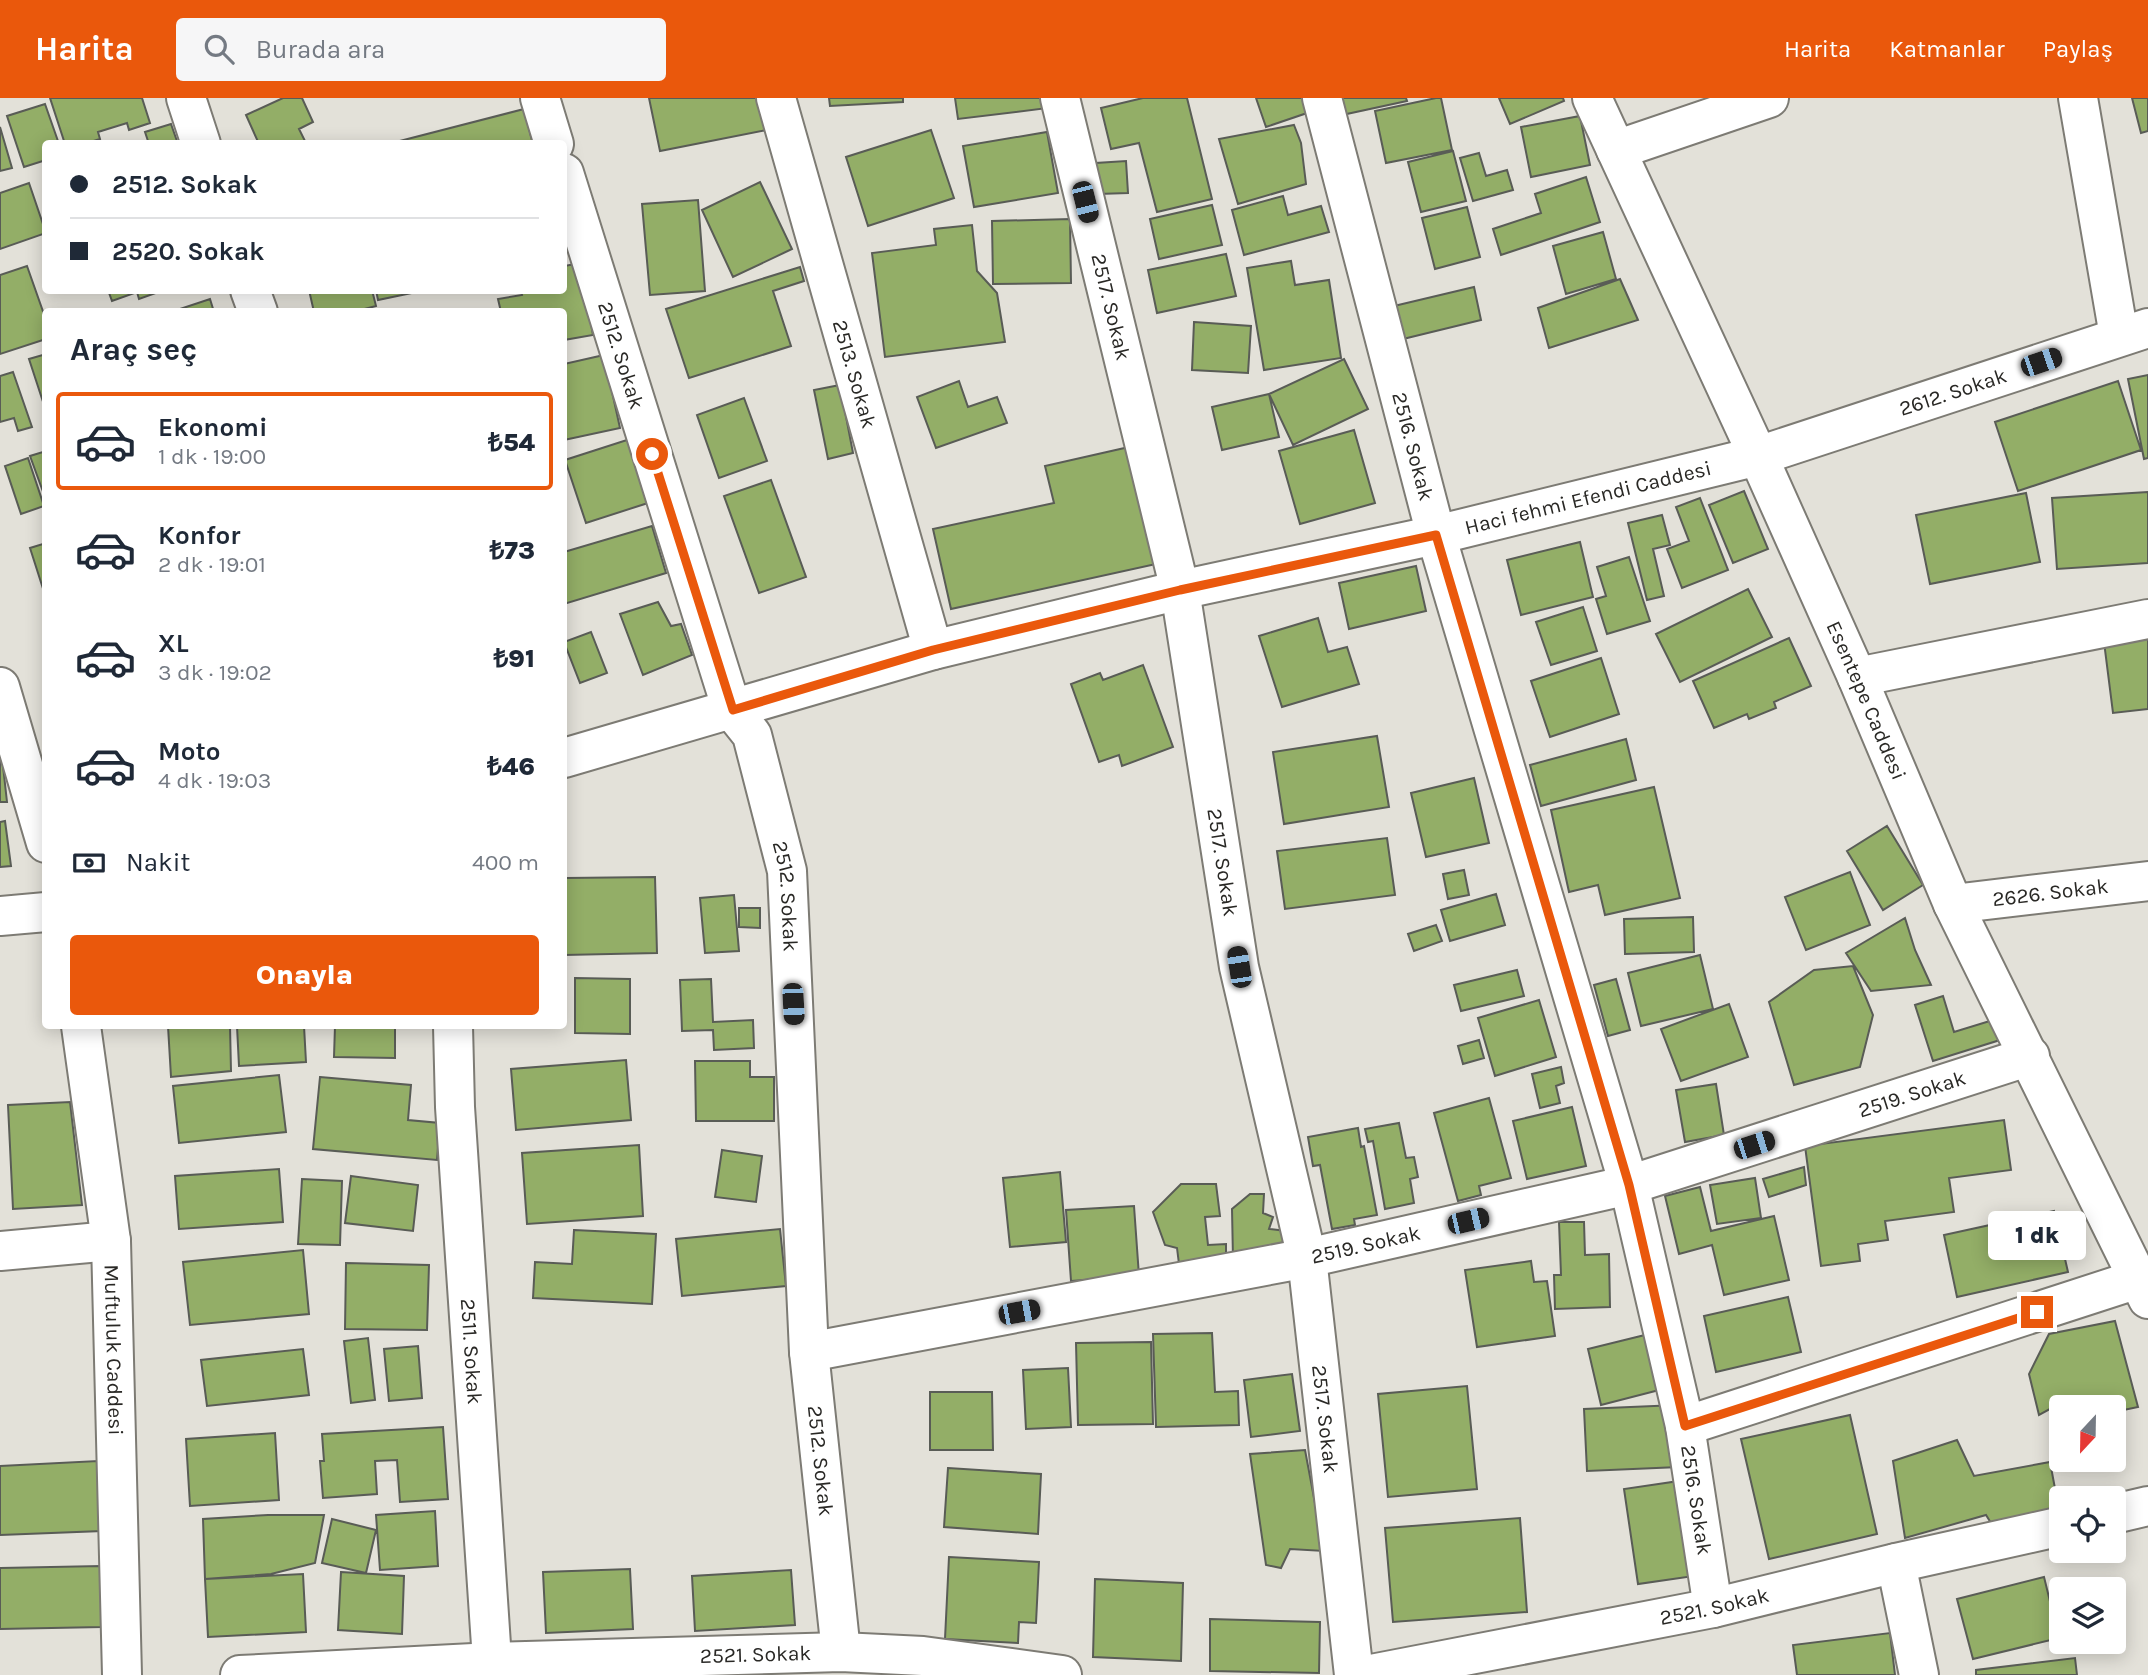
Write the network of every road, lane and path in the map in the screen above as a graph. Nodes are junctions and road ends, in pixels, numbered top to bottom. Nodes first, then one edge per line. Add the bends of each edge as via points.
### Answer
1 (186, 98) edge
2 (540, 98) edge
3 (776, 98) edge
4 (1060, 98) edge
5 (1322, 98) edge
6 (1591, 98) edge
7 (1769, 98) edge
8 (2078, 98) edge
9 (200, 140) edge
10 (553, 140) edge
11 (1616, 150) junction
12 (567, 183) edge
13 (2133, 332) edge
14 (1758, 456) junction
15 (1436, 535) junction
16 (1180, 590) junction
17 (2148, 619) edge
18 (933, 650) junction
19 (1857, 677) junction
20 (0, 687) edge
21 (733, 710) junction
22 (567, 757) edge
23 (42, 829) edge
24 (2148, 881) edge
25 (1953, 904) junction
26 (42, 912) edge
27 (0, 916) edge
28 (81, 1029) edge
29 (453, 1029) edge
30 (2030, 1056) junction
31 (1629, 1185) junction
32 (111, 1241) junction
33 (0, 1251) edge
34 (1307, 1258) junction
35 (2143, 1289) edge
36 (810, 1352) junction
37 (1685, 1426) junction
38 (2148, 1506) edge
39 (2126, 1511) edge
40 (2049, 1529) edge
41 (1896, 1563) junction
42 (1713, 1608) junction
43 (841, 1652) junction
44 (1514, 1662) edge
45 (923, 1666) edge
46 (493, 1669) edge
47 (122, 1675) edge
48 (240, 1675) edge
49 (1062, 1675) edge
50 (1354, 1675) edge
51 (1366, 1675) edge
52 (1919, 1675) edge

1 - 9 street
2 - 10 street
3 - 18 street, 2513. Sokak
4 - 16 street, 2517. Sokak
5 - 15 street, 2516. Sokak
6 - 11 street, Esentepe Caddesi
7 - 11 street
8 - 13 street
11 - 14 street, Esentepe Caddesi
12 - 21 street, 2512. Sokak
13 - 14 street, 2612. Sokak
14 - 15 street, Haci fehmi Efendi Caddesi
14 - 19 street, Esentepe Caddesi
15 - 16 street, Haci fehmi Efendi Caddesi
15 - 31 street, 2516. Sokak
16 - 18 street, Haci fehmi Efendi Caddesi
16 - 34 street, 2517. Sokak via 1239,967
17 - 19 street
18 - 21 street, Haci fehmi Efendi Caddesi
19 - 25 street, Esentepe Caddesi
20 - 23 street
21 - 22 street, Haci fehmi Efendi Caddesi
21 - 36 street, 2512. Sokak via 752,735 787,871
24 - 25 street, 2626. Sokak
25 - 30 street, Esentepe Caddesi
26 - 27 street
28 - 32 street, Muftuluk Caddesi
29 - 46 street, 2511. Sokak
30 - 31 street, 2519. Sokak
30 - 35 street, Esentepe Caddesi
31 - 34 street, 2519. Sokak
31 - 37 street, 2516. Sokak
32 - 33 street
32 - 47 street, Muftuluk Caddesi
34 - 36 street, 2519. Sokak
34 - 50 street, 2517. Sokak
35 - 37 street
36 - 43 street, 2512. Sokak
37 - 42 street, 2516. Sokak
38 - 39 street
40 - 41 street, 2521. Sokak
41 - 42 street, 2521. Sokak
41 - 52 street
42 - 44 street, 2521. Sokak
43 - 45 street, 2521. Sokak
43 - 46 street, 2521. Sokak
44 - 51 street, 2521. Sokak
45 - 49 street, 2521. Sokak
46 - 48 street, 2521. Sokak

